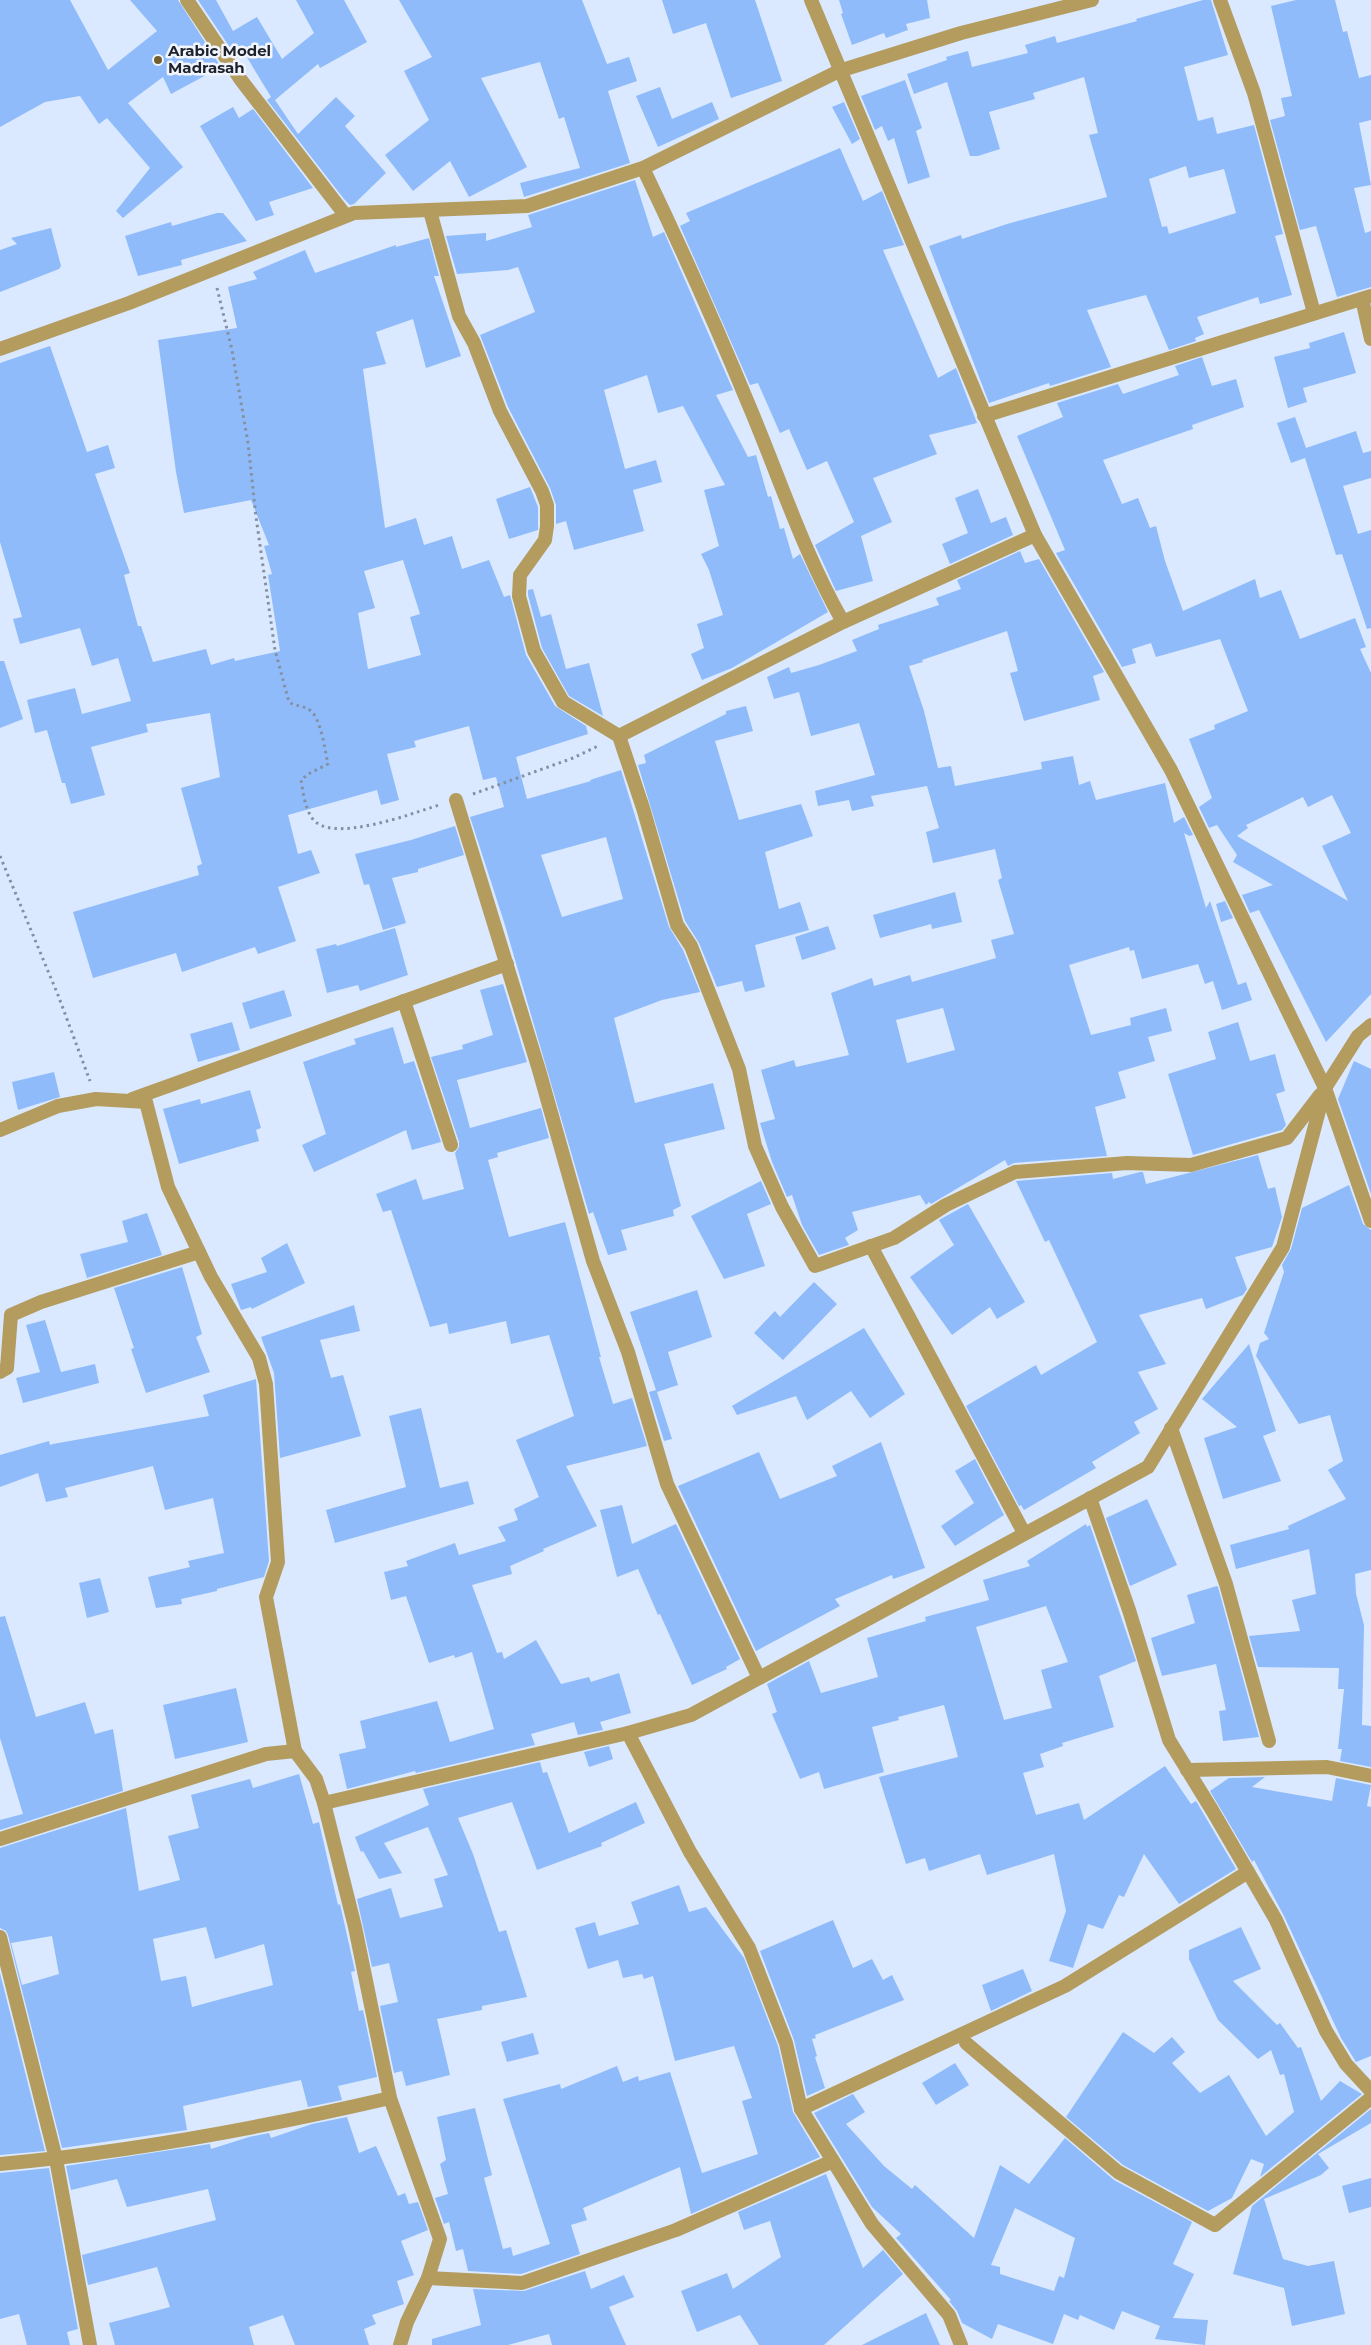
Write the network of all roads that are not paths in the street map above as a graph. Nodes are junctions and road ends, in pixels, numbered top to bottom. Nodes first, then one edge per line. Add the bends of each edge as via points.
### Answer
1 (187, 0) edge
2 (811, 0) edge
3 (1092, 0) edge
4 (1220, 0) edge
5 (839, 70) junction
6 (643, 168) junction
7 (430, 211) junction
8 (346, 216) junction
9 (1366, 298) edge
10 (1314, 313) junction
11 (1371, 339) edge
12 (0, 349) edge
13 (984, 416) junction
14 (1035, 535) junction
15 (843, 622) junction
16 (618, 736) junction
17 (456, 800) road end
18 (507, 964) junction
19 (404, 1001) junction
20 (1371, 1025) edge
21 (1325, 1088) junction
22 (128, 1100) junction
23 (0, 1130) edge
24 (451, 1146) dead end
25 (1371, 1221) edge
26 (871, 1246) junction
27 (199, 1252) junction
28 (0, 1372) edge
29 (1171, 1428) junction
30 (1090, 1498) junction
31 (1024, 1533) junction
32 (759, 1678) junction
33 (628, 1732) junction
34 (1269, 1741) dead end
35 (295, 1751) junction
36 (1187, 1770) junction
37 (1371, 1776) edge
38 (324, 1803) junction
39 (0, 1840) edge
40 (1248, 1872) junction
41 (0, 1936) edge
42 (966, 2043) dead end
43 (1371, 2091) edge
44 (390, 2098) junction
45 (1371, 2098) edge
46 (801, 2109) junction
47 (56, 2159) junction
48 (833, 2161) junction
49 (0, 2164) edge
50 (428, 2278) junction
51 (90, 2345) edge
52 (400, 2345) edge
53 (961, 2345) edge

1 - 8 street via 241,80
2 - 5 street
3 - 5 street
4 - 10 street via 1254,92
5 - 6 street
5 - 13 street
6 - 7 street via 527,206
6 - 15 street via 749,403 810,556
7 - 8 street via 354,213
7 - 16 street via 459,316 474,343 500,411 547,505 544,540 520,575 519,596 534,651 562,702
8 - 12 street via 130,304
9 - 10 street
9 - 11 street
10 - 13 street
13 - 14 street
14 - 15 street
14 - 21 street via 1171,770
15 - 16 street
16 - 26 street via 677,925 691,946 739,1069 755,1146 782,1207 815,1266
17 - 18 street
18 - 19 street
18 - 32 street via 593,1261 628,1352 667,1484
19 - 22 street
19 - 24 street
20 - 21 street via 1358,1036
21 - 25 street
21 - 26 street via 1287,1138 1191,1164 1127,1163 1015,1172 946,1205 894,1238
21 - 29 street via 1283,1247
22 - 23 street via 96,1099 58,1106
22 - 27 street via 146,1102 168,1187
26 - 31 street
27 - 28 street via 41,1302 11,1315 7,1368
27 - 35 street via 259,1358 266,1384 278,1562 266,1597
29 - 30 street via 1148,1466
29 - 34 street via 1226,1584
30 - 31 street
30 - 36 street via 1169,1740
31 - 32 street
32 - 33 street via 691,1715
33 - 38 street
33 - 46 street via 690,1852 749,1948 786,2043
35 - 38 street via 316,1779
35 - 39 street via 266,1754
36 - 37 street via 1327,1767
36 - 40 street
38 - 44 street via 355,1927
40 - 43 street via 1276,1920 1326,2031 1346,2064
40 - 46 street via 1065,1986
41 - 47 street
42 - 45 street via 1118,2172 1215,2225
44 - 47 street via 202,2137
44 - 50 street via 440,2239
46 - 48 street
47 - 49 street
47 - 51 street
48 - 50 street via 676,2230 522,2283
48 - 53 street via 872,2224 949,2315
50 - 52 street

